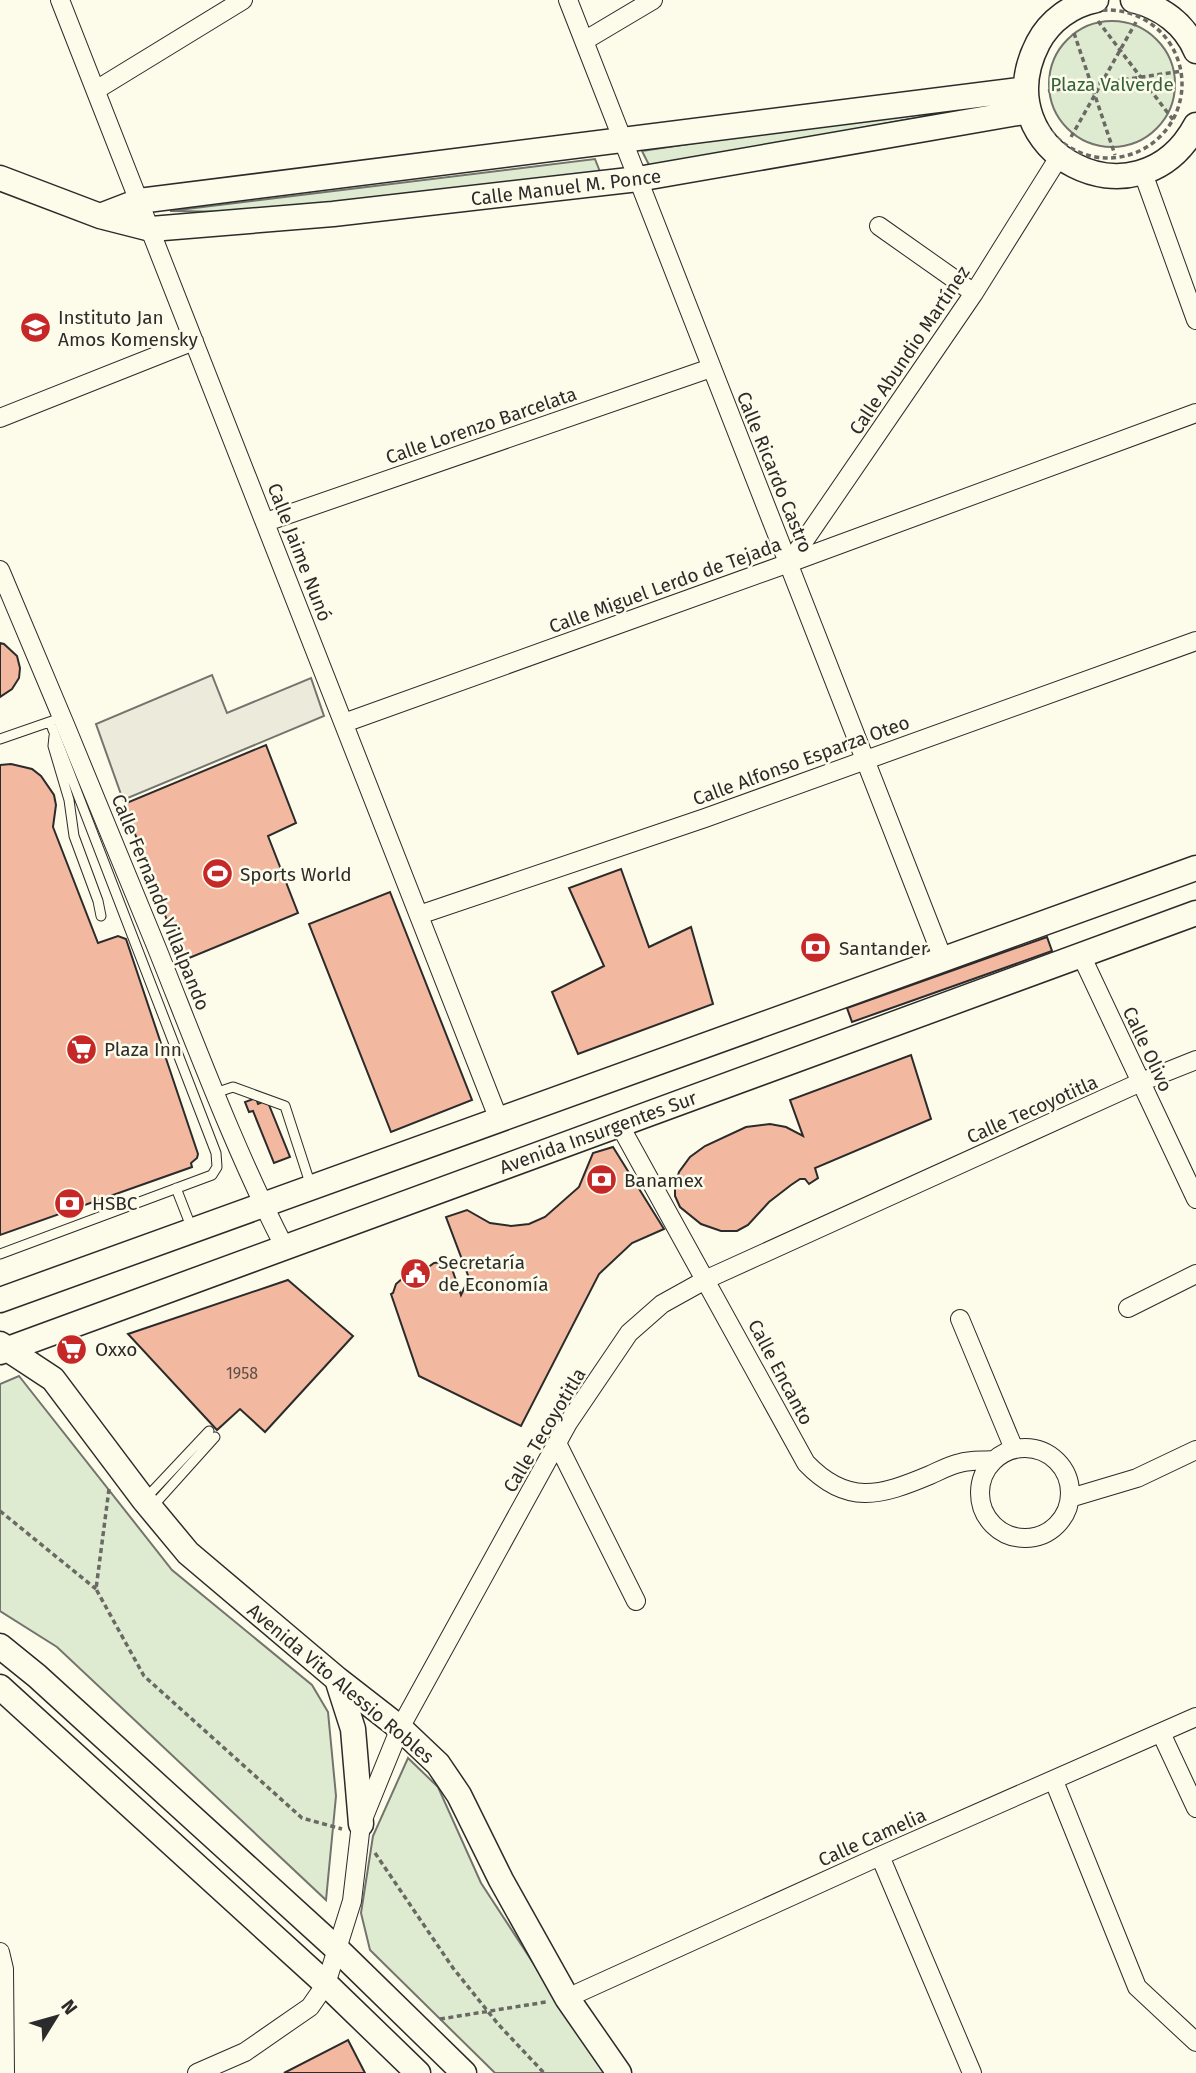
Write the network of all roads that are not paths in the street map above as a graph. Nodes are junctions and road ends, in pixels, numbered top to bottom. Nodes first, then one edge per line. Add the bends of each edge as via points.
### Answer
1 (60, 0) edge
2 (243, 0) edge
3 (568, 0) edge
4 (653, 0) edge
5 (1143, 5) edge
6 (1080, 7) edge
7 (584, 41) junction
8 (1192, 60) edge
9 (96, 90) junction
10 (1029, 98) junction
11 (1186, 128) edge
12 (622, 139) junction
13 (1062, 151) junction
14 (1127, 169) junction
15 (0, 178) edge
16 (638, 179) junction
17 (139, 201) junction
18 (100, 216) junction
19 (879, 226) dead end
20 (151, 229) junction
21 (974, 293) junction
22 (1196, 320) edge
23 (194, 341) junction
24 (711, 368) junction
25 (1196, 413) edge
26 (0, 418) edge
27 (266, 522) junction
28 (789, 563) junction
29 (0, 570) edge
30 (1196, 641) edge
31 (56, 719) junction
32 (344, 723) junction
33 (55, 735) junction
34 (0, 739) edge
35 (865, 758) junction
36 (1196, 868) edge
37 (1196, 913) edge
38 (419, 915) junction
39 (101, 916) dead end
40 (1081, 955) junction
41 (943, 959) junction
42 (1196, 1060) edge
43 (1141, 1082) junction
44 (215, 1093) junction
45 (499, 1120) junction
46 (619, 1124) junction
47 (1189, 1164) edge
48 (312, 1187) junction
49 (176, 1188) junction
50 (1196, 1199) edge
51 (263, 1205) junction
52 (193, 1230) junction
53 (285, 1248) junction
54 (0, 1254) edge
55 (1196, 1275) edge
56 (707, 1279) junction
57 (0, 1300) edge
58 (1128, 1308) dead end
59 (960, 1319) dead end
60 (3, 1349) edge
61 (212, 1434) dead end
62 (557, 1443) junction
63 (1014, 1449) junction
64 (1196, 1450) edge
65 (993, 1460) junction
66 (1070, 1497) junction
67 (148, 1504) junction
68 (636, 1601) dead end
69 (0, 1646) edge
70 (337, 1679) junction
71 (0, 1687) edge
72 (1196, 1717) edge
73 (400, 1728) junction
74 (1161, 1733) junction
75 (1054, 1781) junction
76 (1196, 1808) edge
77 (360, 1829) junction
78 (880, 1856) junction
79 (338, 1951) junction
80 (0, 1952) edge
81 (326, 1984) junction
82 (567, 1998) junction
83 (1196, 2042) edge
84 (5, 2073) edge
85 (197, 2073) edge
86 (418, 2073) edge
87 (464, 2073) edge
88 (619, 2073) edge
89 (972, 2073) edge

1 - 9 street, Calle Jaime Nunó
2 - 9 street
3 - 7 street, Calle Ricardo Castro
4 - 7 street
5 - 8 main road via 1180,25
6 - 10 main road via 1044,32 1030,59
7 - 12 street, Calle Ricardo Castro
9 - 17 street, Calle Jaime Nunó
10 - 12 main road, Calle Manuel M. Ponce
10 - 13 main road via 1035,128 1046,144
10 - 16 main road, Calle Manuel M. Ponce
11 - 14 main road via 1169,159
12 - 16 street, Calle Ricardo Castro
12 - 17 main road, Calle Manuel M. Ponce
13 - 14 main road via 1072,166 1096,175
13 - 21 street, Calle Abundio Martínez
14 - 22 street
15 - 18 main road, Calle Manuel M. Ponce
16 - 20 main road, Calle Manuel M. Ponce via 333,214
16 - 24 street, Calle Ricardo Castro
17 - 18 main road, Calle Manuel M. Ponce
17 - 20 street, Calle Jaime Nunó
18 - 20 main road, Calle Manuel M. Ponce
19 - 21 street
20 - 23 street, Calle Jaime Nunó
21 - 28 street, Calle Abundio Martínez
23 - 26 street
23 - 27 street, Calle Jaime Nunó
24 - 27 street, Calle Lorenzo Barcelata
24 - 28 street, Calle Ricardo Castro
25 - 28 street, Calle Miguel Lerdo de Tejada
27 - 32 street, Calle Jaime Nunó
28 - 32 street, Calle Miguel Lerdo de Tejada
28 - 35 street, Calle Ricardo Castro
29 - 31 street, Calle Fernando Villalpando
30 - 35 street, Calle Alfonso Esparza Oteo
31 - 33 lane
31 - 34 lane
31 - 44 street, Calle Fernando Villalpando
32 - 38 street, Calle Jaime Nunó
33 - 39 lane via 53,746 74,836
33 - 49 lane via 216,1153 212,1175
35 - 38 street, Calle Alfonso Esparza Oteo
35 - 41 street, Calle Ricardo Castro
36 - 41 main road
37 - 40 main road, Avenida Insurgentes Sur
38 - 45 street, Calle Jaime Nunó
40 - 43 street, Calle Olivo
40 - 46 main road, Avenida Insurgentes Sur
41 - 45 main road
42 - 43 street, Calle Tecoyotitla
43 - 47 street, Calle Olivo
43 - 56 street, Calle Tecoyotitla
44 - 48 lane via 233,1087 285,1105
44 - 51 street, Calle Fernando Villalpando
45 - 48 main road
46 - 53 main road, Avenida Insurgentes Sur
46 - 56 street, Calle Encanto
47 - 50 street, Calle Olivo
48 - 51 main road
49 - 52 lane
49 - 54 lane
51 - 52 main road
51 - 53 street, Calle Fernando Villalpando
52 - 57 main road
53 - 60 main road, Avenida Insurgentes Sur
55 - 58 street
56 - 62 street, Calle Tecoyotitla via 663,1304 629,1333
56 - 65 street, Calle Encanto via 806,1463 823,1481 875,1494 960,1463
59 - 63 street
60 - 67 main road, Avenida Vito Alessio Robles via 54,1379
61 - 67 lane
62 - 68 street
62 - 73 street, Calle Tecoyotitla
63 - 65 street
63 - 66 street via 1038,1450 1059,1463
64 - 66 street via 1137,1478
65 - 66 street via 985,1470 979,1499 988,1519 1004,1533 1018,1538 1046,1533 1058,1524
67 - 70 main road, Avenida Vito Alessio Robles via 188,1553
69 - 79 main road
70 - 73 main road, Avenida Vito Alessio Robles
70 - 77 main road via 353,1729
71 - 81 main road
72 - 74 street, Calle Camelia
73 - 77 street, Calle Tecoyotitla
73 - 82 main road, Avenida Vito Alessio Robles via 438,1763 459,1795
74 - 75 street, Calle Camelia
74 - 76 street
75 - 78 street, Calle Camelia
75 - 83 street via 1137,1987
77 - 79 street, Calle Tecoyotitla via 352,1901
78 - 82 street, Calle Camelia
78 - 89 street
79 - 81 street, Calle Tecoyotitla
79 - 87 main road
80 - 84 street
81 - 85 street, Calle Tecoyotitla via 310,2007 244,2052
81 - 86 main road
82 - 88 main road, Avenida Vito Alessio Robles

